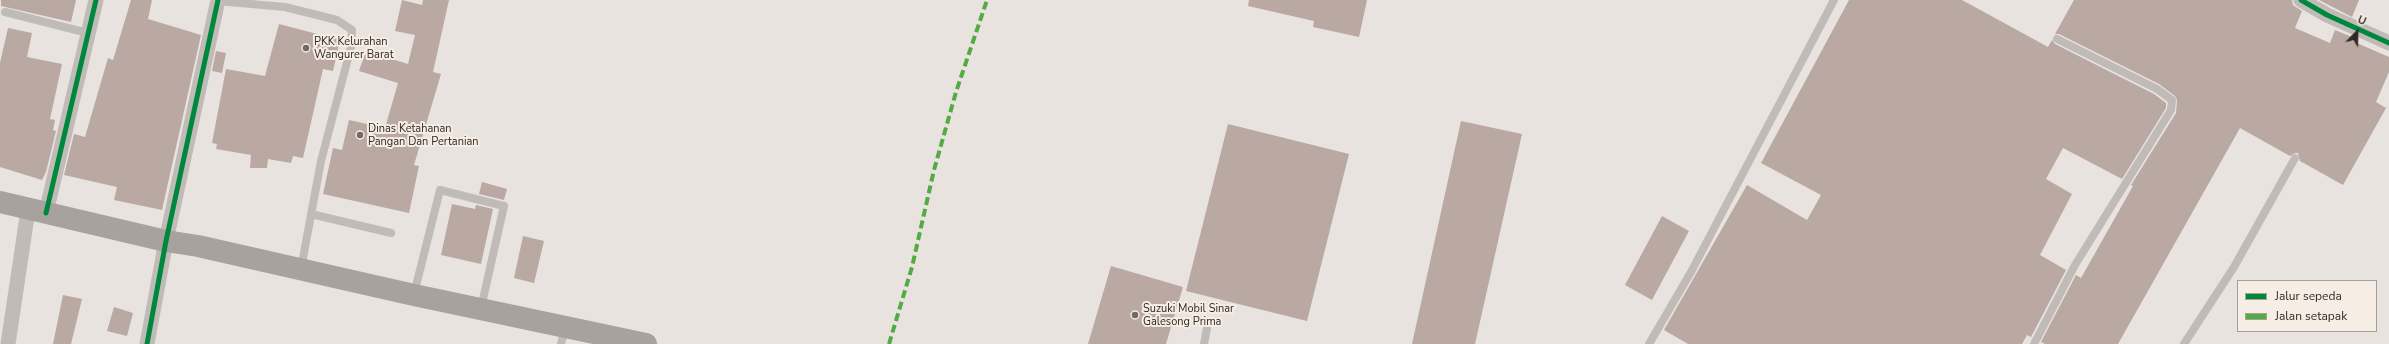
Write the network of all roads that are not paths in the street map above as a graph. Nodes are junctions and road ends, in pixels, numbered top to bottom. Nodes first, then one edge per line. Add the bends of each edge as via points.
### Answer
1 (96, 0) edge
2 (217, 0) edge
3 (1834, 0) edge
4 (2301, 0) edge
5 (5, 12) dead end
6 (88, 33) junction
7 (2056, 39) dead end
8 (2389, 43) edge
9 (2295, 158) dead end
10 (0, 202) edge
11 (37, 211) junction
12 (311, 214) junction
13 (391, 233) dead end
14 (166, 241) junction
15 (300, 269) junction
16 (414, 295) junction
17 (481, 309) junction
18 (1207, 328) dead end
19 (563, 336) edge
20 (8, 344) edge
21 (147, 344) edge
22 (646, 344) edge
23 (1204, 344) edge
24 (1649, 344) edge
25 (2034, 344) edge
26 (2184, 344) edge

1 - 6 street
2 - 12 lane via 285,7 337,20 352,30 351,47 333,110
2 - 14 street
3 - 24 lane via 1692,272
4 - 8 street via 2327,15
5 - 6 lane
6 - 11 street
7 - 25 lane via 2157,89 2172,100 2171,110 2075,265
9 - 26 lane via 2234,267
10 - 11 highway
11 - 14 highway
11 - 20 street
12 - 13 lane
12 - 15 lane
14 - 15 highway
14 - 21 street
15 - 16 highway
16 - 17 highway
16 - 17 lane via 440,190 504,206
17 - 19 highway
18 - 23 lane
19 - 22 highway

